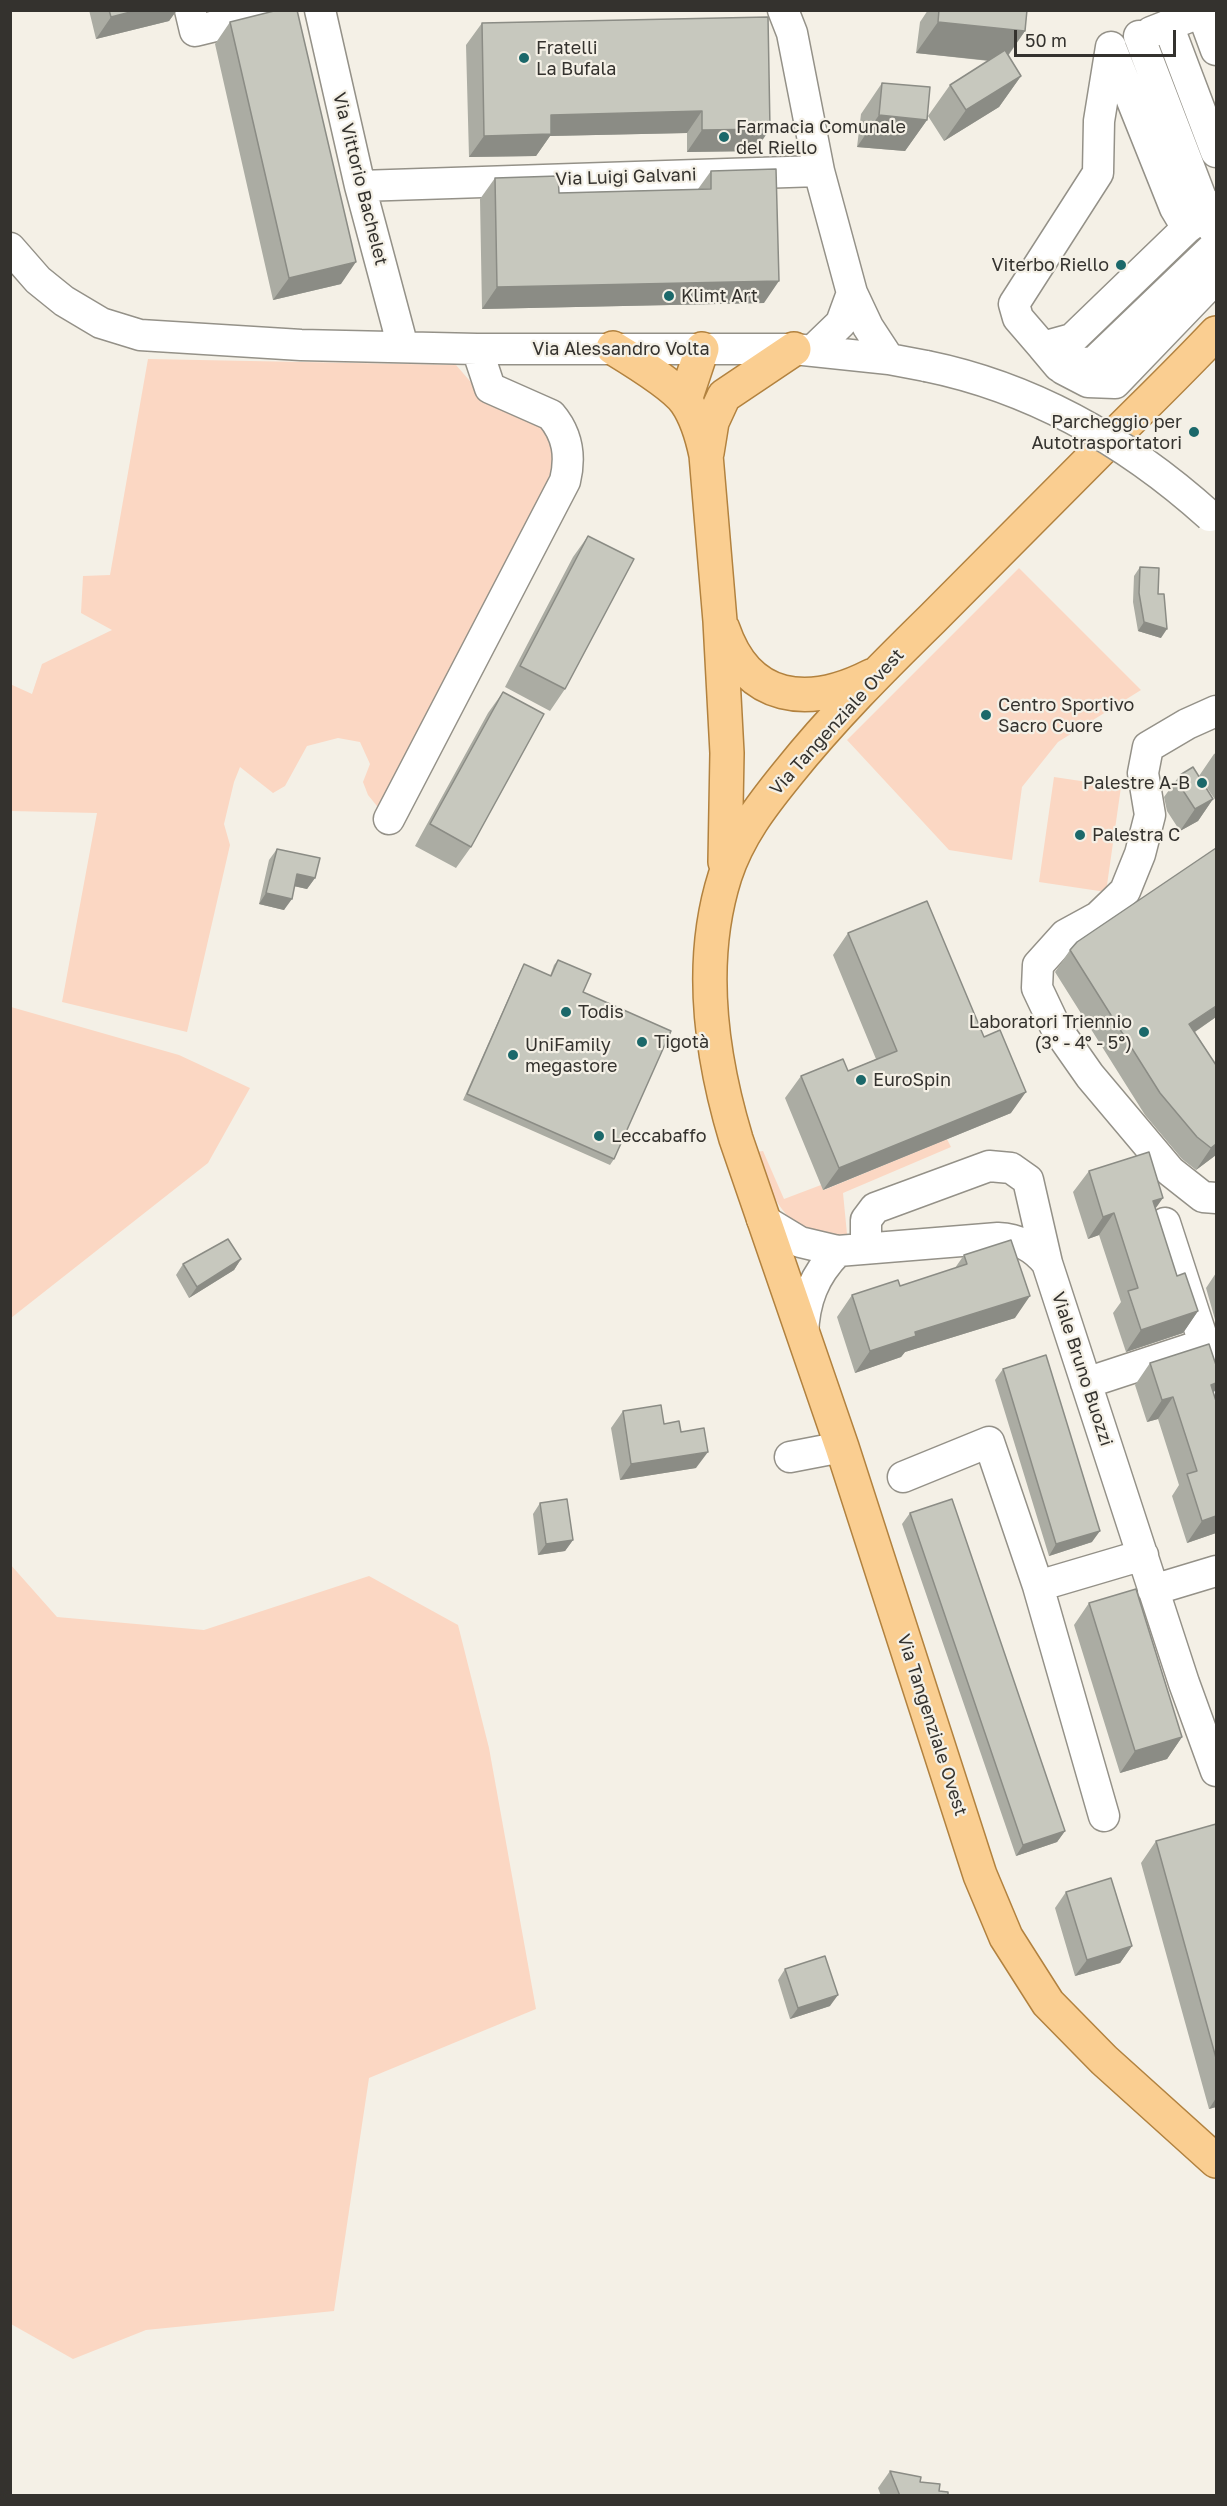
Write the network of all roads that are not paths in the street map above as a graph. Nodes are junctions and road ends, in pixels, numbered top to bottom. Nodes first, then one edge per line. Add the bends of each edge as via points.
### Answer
1 (190, 10) edge
2 (281, 10) edge
3 (320, 10) edge
4 (783, 10) edge
5 (1204, 11) edge
6 (1168, 25) junction
7 (1139, 36) junction
8 (1111, 47) junction
9 (1216, 50) edge
10 (1216, 152) edge
11 (819, 171) junction
12 (360, 186) junction
13 (1206, 221) edge
14 (1216, 244) edge
15 (10, 248) edge
16 (1216, 278) edge
17 (852, 293) junction
18 (841, 323) junction
19 (1216, 333) edge
20 (403, 347) junction
21 (613, 348) junction
22 (477, 349) junction
23 (702, 350) junction
24 (803, 350) junction
25 (856, 356) junction
26 (1051, 357) junction
27 (888, 359) junction
28 (724, 396) junction
29 (685, 400) junction
30 (706, 455) junction
31 (1214, 520) edge
32 (720, 621) junction
33 (877, 673) junction
34 (1216, 711) edge
35 (389, 819) dead end
36 (725, 877) junction
37 (1216, 1198) edge
38 (762, 1219) junction
39 (1165, 1222) dead end
40 (852, 1250) junction
41 (1047, 1263) junction
42 (803, 1335) junction
43 (1205, 1344) junction
44 (1216, 1380) edge
45 (1086, 1383) junction
46 (842, 1447) junction
47 (790, 1457) dead end
48 (903, 1477) dead end
49 (1143, 1555) junction
50 (1216, 1570) edge
51 (1038, 1587) junction
52 (1153, 1590) junction
53 (1216, 1771) edge
54 (1104, 1816) dead end
55 (1216, 2161) edge

1 - 2 street via 195,31
3 - 12 street, Via Vittorio Bachelet
4 - 11 street via 792,33
5 - 6 street
5 - 9 street
6 - 7 street
6 - 10 street
7 - 8 street
7 - 13 street
8 - 13 street via 1175,208
8 - 26 street via 1099,121 1098,173 1014,304 1018,318
11 - 12 street, Via Luigi Galvani
11 - 17 street
12 - 20 street, Via Vittorio Bachelet
13 - 26 street
14 - 26 street via 1094,362
15 - 20 street, Via Alessandro Volta via 38,280 64,301 101,323 140,335
16 - 26 street via 1115,383 1088,382
17 - 18 street
17 - 27 street
18 - 24 street
18 - 25 street
19 - 33 main road, Via Tangenziale Ovest
20 - 22 street, Via Alessandro Volta
21 - 22 street, Via Alessandro Volta
21 - 23 street, Via Alessandro Volta
21 - 29 main road via 641,364
22 - 35 street via 490,388 551,415 558,423 566,443 568,468
23 - 24 street, Via Alessandro Volta
23 - 28 main road
23 - 29 main road
24 - 25 street, Via Alessandro Volta
24 - 28 main road
25 - 27 street, Via Alessandro Volta
27 - 31 street, Via Alessandro Volta, bridge via 1007,388 1068,415 1141,460
28 - 30 main road via 712,422
29 - 30 main road via 700,428
30 - 32 main road
32 - 33 main road via 741,663 762,683 780,693 823,693
32 - 36 main road via 726,753
33 - 36 main road, Via Tangenziale Ovest via 806,750 757,812
34 - 37 street via 1148,747 1143,773 1150,816 1125,891 1098,916 1065,935 1038,965 1037,988 1055,1026 1090,1076 1170,1172 1203,1197
36 - 38 main road, Via Tangenziale Ovest via 712,965 712,1028 724,1101
38 - 40 street via 800,1242
38 - 42 main road, Via Tangenziale Ovest
39 - 43 street
40 - 41 street via 1009,1239 1028,1246
40 - 41 street, Viale Bruno Buozzi via 875,1208 989,1166 1011,1168 1028,1180
40 - 42 street via 819,1273 806,1302
41 - 45 street, Viale Bruno Buozzi
42 - 46 main road, Via Tangenziale Ovest
43 - 44 street
43 - 45 street
45 - 49 street, Viale Bruno Buozzi
46 - 47 street
46 - 55 main road, Via Tangenziale Ovest via 980,1875 1006,1937 1048,2003 1104,2060
48 - 51 street via 989,1442
49 - 51 street
49 - 52 street, Viale Bruno Buozzi
50 - 52 street
51 - 54 street
52 - 53 street, Viale Bruno Buozzi

